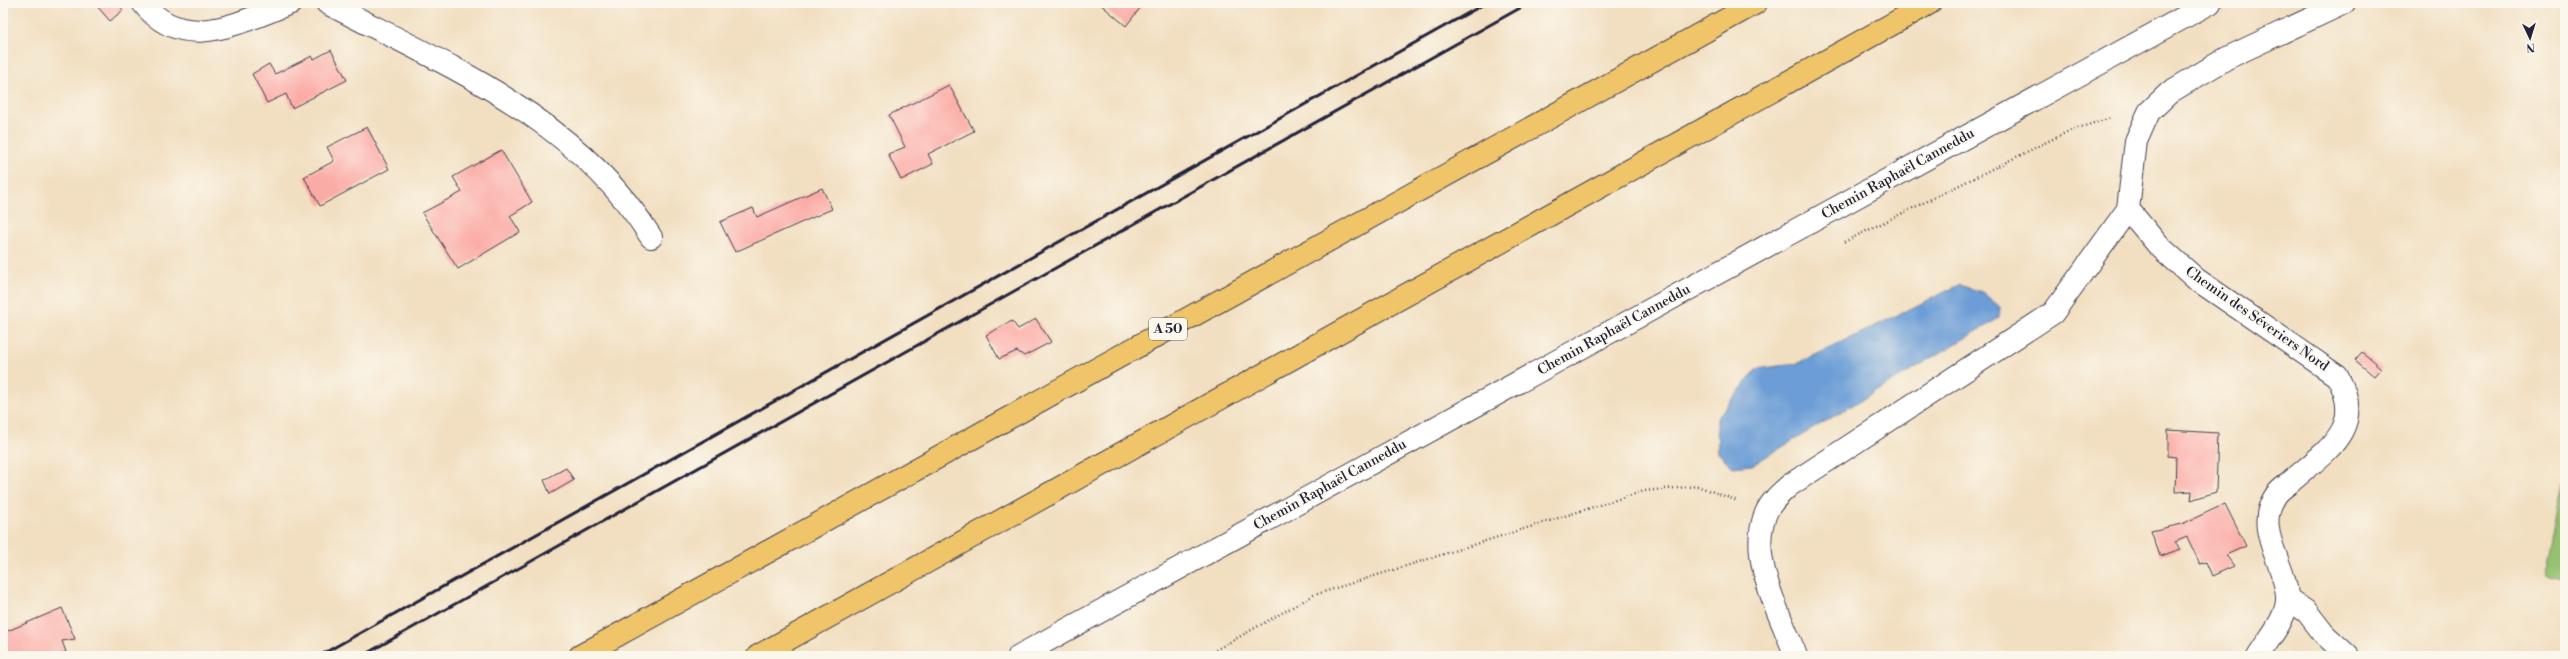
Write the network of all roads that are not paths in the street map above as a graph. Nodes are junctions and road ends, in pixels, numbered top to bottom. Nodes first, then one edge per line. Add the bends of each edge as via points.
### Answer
1 (143, 3) edge
2 (290, 3) edge
3 (327, 3) edge
4 (1756, 3) edge
5 (1930, 3) edge
6 (2210, 3) edge
7 (2344, 3) edge
8 (2128, 209) junction
9 (650, 236) dead end
10 (2287, 598) junction
11 (580, 656) edge
12 (758, 656) edge
13 (1019, 656) edge
14 (1796, 656) edge
15 (2258, 656) edge
16 (2348, 656) edge

1 - 2 street via 166,24 183,31 201,32 222,28
3 - 9 street via 484,85 530,113 574,146 608,178 632,207
4 - 11 highway, A 50
5 - 12 highway
6 - 13 street, Chemin Raphaël Canneddu
7 - 8 street via 2227,58 2170,92 2150,112 2136,141
8 - 10 street, Chemin des Séveriers Nord via 2158,245 2196,279 2337,376 2347,392 2344,429 2332,446 2276,495 2268,516 2268,536 2284,578
8 - 14 street via 2053,312 1790,485 1775,499 1766,512 1759,538 1761,565
10 - 15 street, Chemin des Séveriers Nord via 2283,615
10 - 16 street via 2307,612 2324,634

